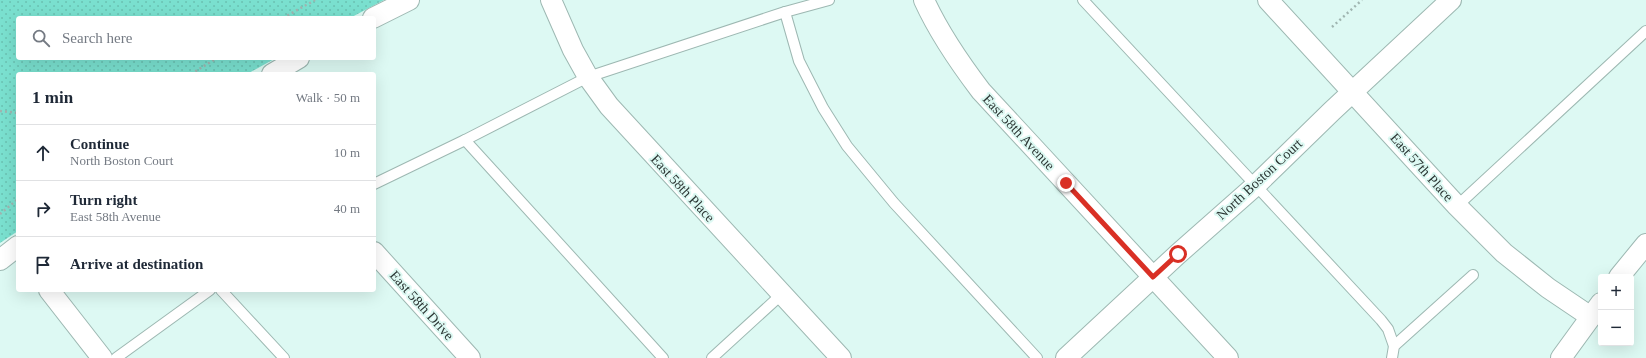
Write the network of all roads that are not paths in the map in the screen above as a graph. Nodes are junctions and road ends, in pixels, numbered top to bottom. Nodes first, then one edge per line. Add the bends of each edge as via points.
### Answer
1 (409, 0) edge
2 (551, 0) edge
3 (829, 0) edge
4 (924, 0) edge
5 (1084, 0) edge
6 (1268, 0) edge
7 (1451, 0) edge
8 (785, 12) junction
9 (376, 16) edge
10 (1646, 32) edge
11 (296, 60) edge
12 (275, 72) edge
13 (588, 77) junction
14 (1353, 91) junction
15 (465, 140) junction
16 (376, 183) edge
17 (1255, 186) junction
18 (1457, 206) junction
19 (1646, 244) edge
20 (376, 254) edge
21 (1622, 274) edge
22 (1473, 275) dead end
23 (1153, 277) junction
24 (51, 292) edge
25 (207, 292) edge
26 (223, 292) edge
27 (782, 294) junction
28 (1596, 310) edge
29 (1394, 346) junction
30 (102, 358) edge
31 (116, 358) edge
32 (284, 358) edge
33 (470, 358) edge
34 (663, 358) edge
35 (712, 358) edge
36 (841, 358) edge
37 (1037, 358) edge
38 (1066, 358) edge
39 (1228, 358) edge
40 (1392, 358) edge
41 (1561, 358) edge

1 - 9 street
2 - 13 street, East 58th Place
3 - 8 lane
4 - 23 street, East 58th Avenue via 952,52 981,91
5 - 17 lane
6 - 14 street, East 57th Place
7 - 14 street, North Boston Court
8 - 13 lane
8 - 37 lane via 799,61 823,108 847,146 894,204
10 - 18 lane
11 - 12 street
13 - 15 lane
13 - 27 street, East 58th Place via 623,123
14 - 17 street, North Boston Court
14 - 18 street, East 57th Place
15 - 16 lane
15 - 34 lane
17 - 23 street, North Boston Court
17 - 29 lane via 1381,320 1388,329
18 - 28 street, East 57th Place via 1504,253 1548,288
19 - 21 street
20 - 33 street, East 58th Drive
22 - 29 lane
23 - 38 street, North Boston Court
23 - 39 street, East 58th Avenue
24 - 30 street
25 - 31 lane
26 - 32 lane
27 - 35 lane
27 - 36 street, East 58th Place
28 - 41 street
29 - 40 lane

